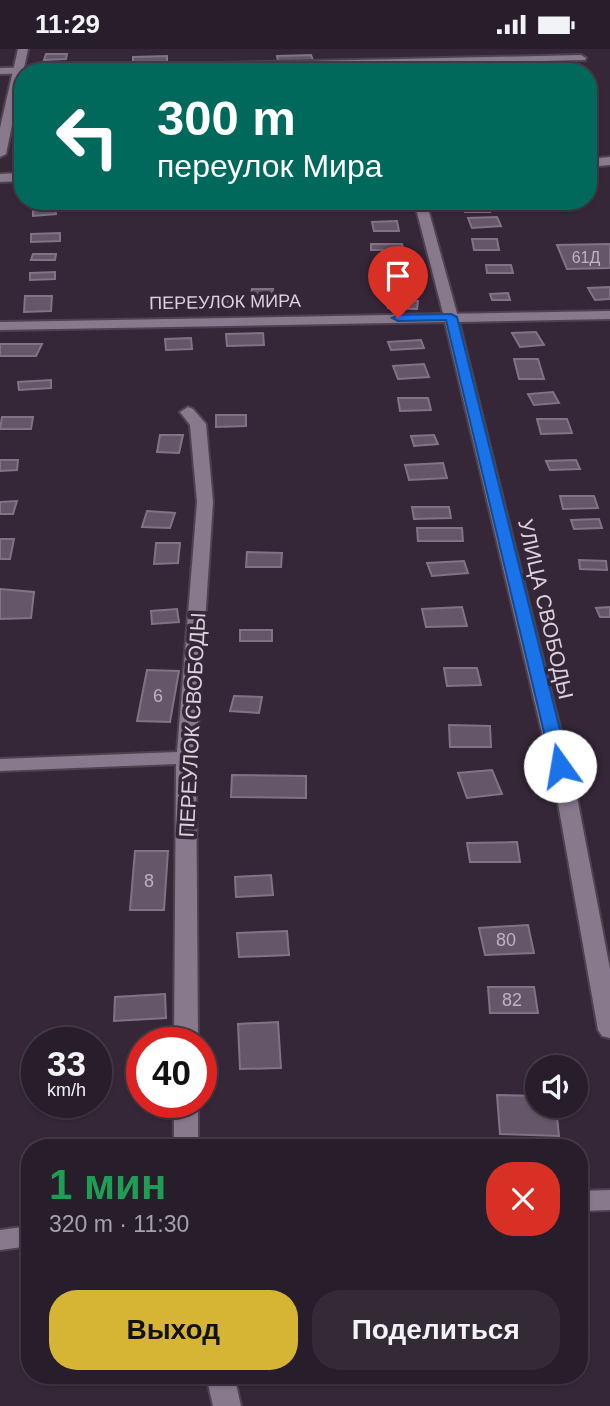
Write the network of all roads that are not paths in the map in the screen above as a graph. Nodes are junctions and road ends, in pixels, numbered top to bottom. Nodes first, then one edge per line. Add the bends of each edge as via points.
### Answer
1 (581, 58) dead end
2 (472, 63) edge
3 (14, 89) edge
4 (0, 154) edge
5 (422, 210) edge
6 (610, 315) edge
7 (451, 317) junction
8 (0, 325) edge
9 (188, 412) dead end
10 (186, 758) junction
11 (0, 765) edge
12 (186, 1027) edge
13 (610, 1030) edge
14 (186, 1118) edge
15 (186, 1139) edge
16 (610, 1200) edge
17 (588, 1201) edge
18 (21, 1237) edge
19 (0, 1240) edge
20 (222, 1384) edge
21 (227, 1406) edge

1 - 2 street
3 - 4 street
5 - 7 street, УЛИЦА СВОБОДЫ
6 - 7 street, ПЕРЕУЛОК МИРА
7 - 8 street, ПЕРЕУЛОК МИРА
7 - 13 street, УЛИЦА СВОБОДЫ via 566,792
9 - 10 street, ПЕРЕУЛОК СВОБОДЫ via 198,424 205,502
10 - 11 street
10 - 12 street, ПЕРЕУЛОК СВОБОДЫ
14 - 15 street
16 - 17 street
18 - 19 street
20 - 21 street

